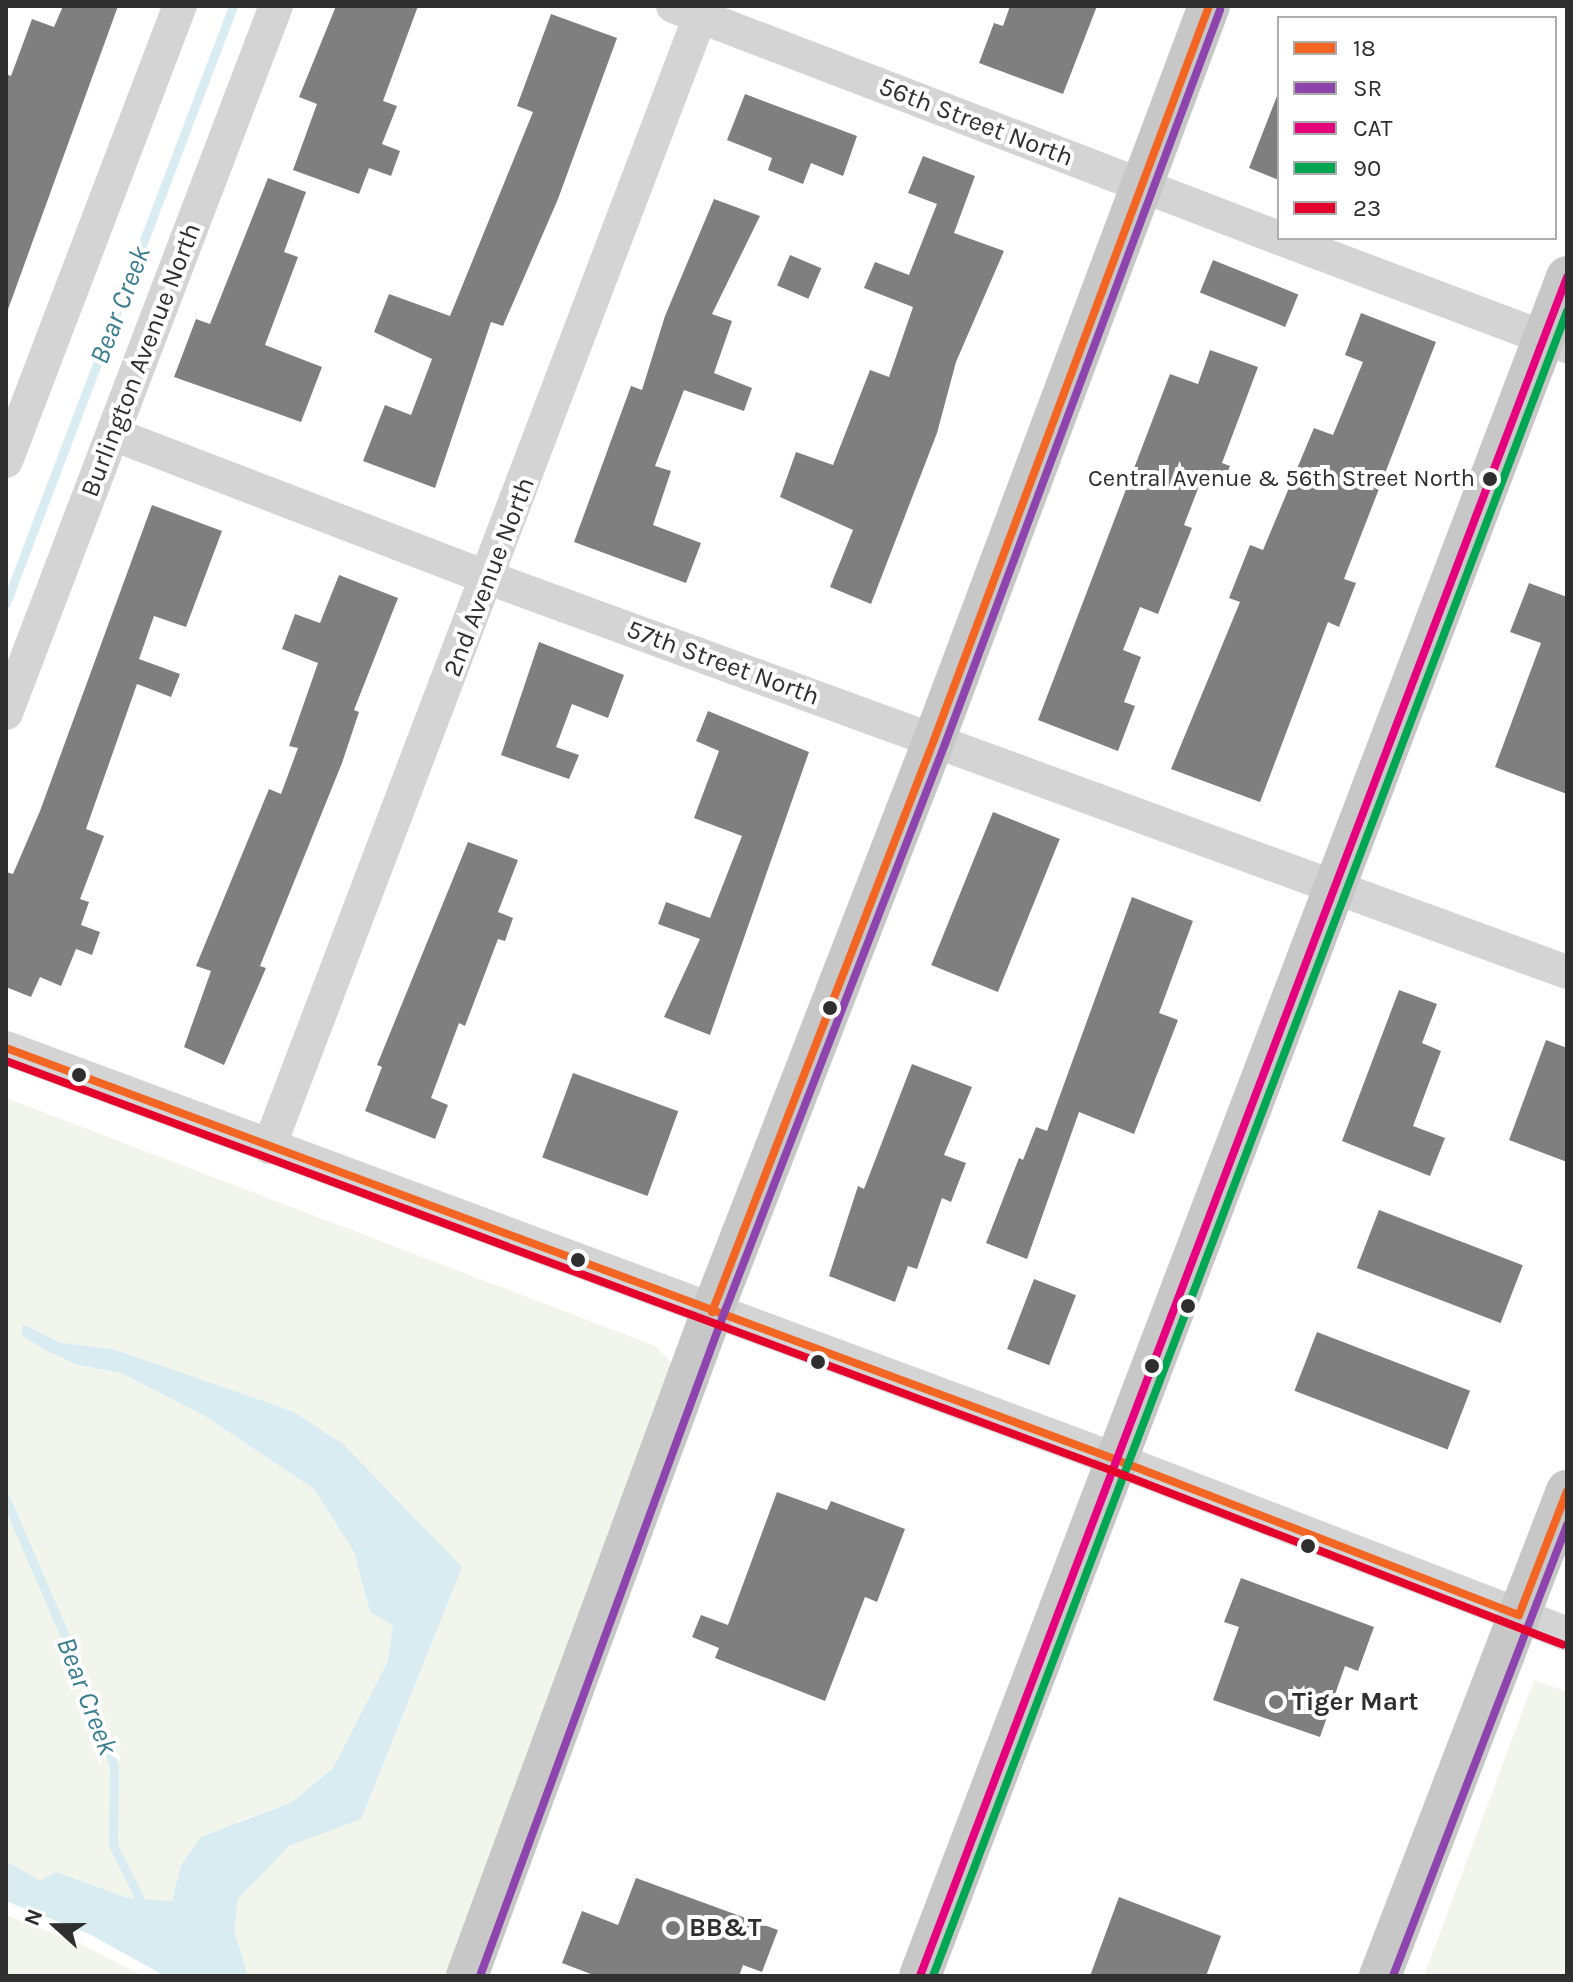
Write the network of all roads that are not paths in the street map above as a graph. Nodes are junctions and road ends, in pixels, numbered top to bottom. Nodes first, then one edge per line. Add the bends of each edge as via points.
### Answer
1 (180, 6) edge
2 (276, 6) edge
3 (1209, 6) edge
4 (693, 9) edge
5 (1143, 187) junction
6 (1277, 237) edge
7 (1284, 240) edge
8 (1567, 277) edge
9 (1556, 342) edge
10 (17, 398) edge
11 (113, 434) junction
12 (6, 461) edge
13 (489, 578) junction
14 (6, 713) edge
15 (934, 740) junction
16 (1335, 887) junction
17 (1567, 972) edge
18 (6, 1048) edge
19 (269, 1147) junction
20 (712, 1312) junction
21 (1117, 1460) junction
22 (1567, 1491) edge
23 (1519, 1615) junction
24 (1567, 1634) edge
25 (467, 1976) edge
26 (920, 1976) edge
27 (1380, 1976) edge

1 - 10 street
2 - 11 street, Burlington Avenue North
3 - 5 main road
4 - 5 street, 56th Street North
4 - 13 street, 2nd Avenue North
5 - 6 street, 56th Street North
5 - 15 main road
7 - 9 street, 56th Street North
8 - 9 main road
9 - 16 main road
10 - 12 street
11 - 13 street, 57th Street North
11 - 14 street, Burlington Avenue North
13 - 15 street, 57th Street North
13 - 19 street, 2nd Avenue North
15 - 16 street, 57th Street North
15 - 20 main road
16 - 17 street, 57th Street North
16 - 21 main road
18 - 19 street
19 - 20 street
20 - 21 street
20 - 25 main road
21 - 23 street
21 - 26 main road
22 - 23 main road
23 - 24 street
23 - 27 main road

